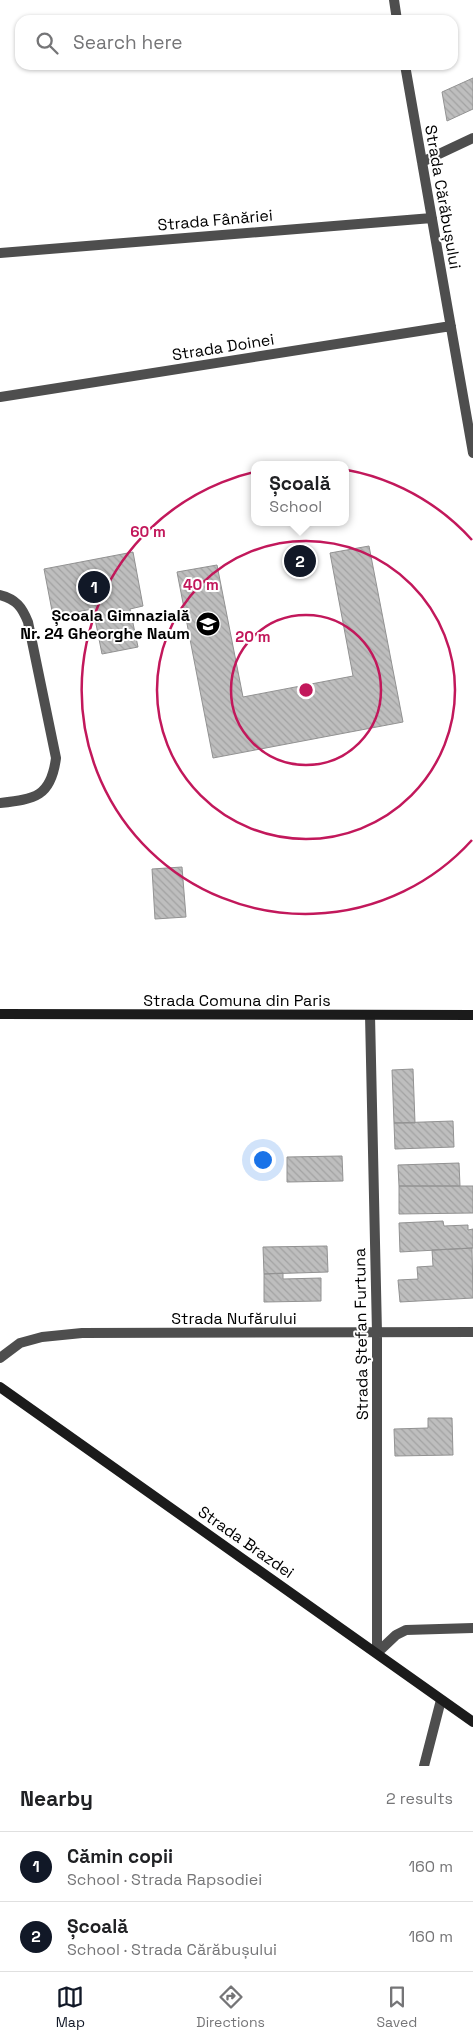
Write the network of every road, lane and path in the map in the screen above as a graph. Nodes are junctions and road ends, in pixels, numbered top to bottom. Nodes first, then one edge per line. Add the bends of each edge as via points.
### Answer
1 (394, 0) edge
2 (396, 15) edge
3 (406, 70) edge
4 (473, 138) edge
5 (422, 162) junction
6 (432, 218) junction
7 (0, 253) edge
8 (451, 326) junction
9 (0, 397) edge
10 (471, 429) edge
11 (473, 452) edge
12 (0, 595) edge
13 (0, 803) edge
14 (0, 1014) edge
15 (370, 1015) junction
16 (473, 1015) edge
17 (473, 1332) edge
18 (377, 1333) junction
19 (0, 1358) edge
20 (0, 1387) edge
21 (473, 1628) edge
22 (376, 1653) junction
23 (440, 1700) junction
24 (473, 1722) edge
25 (424, 1766) edge

1 - 2 street
3 - 5 street, Strada Cărăbușului
4 - 5 street
5 - 6 street, Strada Cărăbușului
6 - 7 street, Strada Fânăriei
6 - 8 street, Strada Cărăbușului
8 - 9 street, Strada Doinei
8 - 10 street, Strada Cărăbușului
10 - 11 street, Strada Cărăbușului
12 - 13 street via 11,598 22,608 28,622 56,758 54,775 38,796
14 - 15 street, Strada Comuna din Paris
15 - 16 street, Strada Comuna din Paris
15 - 18 street, Strada Ștefan Furtuna
17 - 18 street, Strada Nufărului
18 - 19 street, Strada Nufărului via 82,1333 20,1343
18 - 22 street, Strada Ștefan Furtuna
20 - 22 street, Strada Brazdei
21 - 22 street via 406,1630
22 - 23 street, Strada Brazdei
23 - 24 street, Strada Brazdei
23 - 25 street

